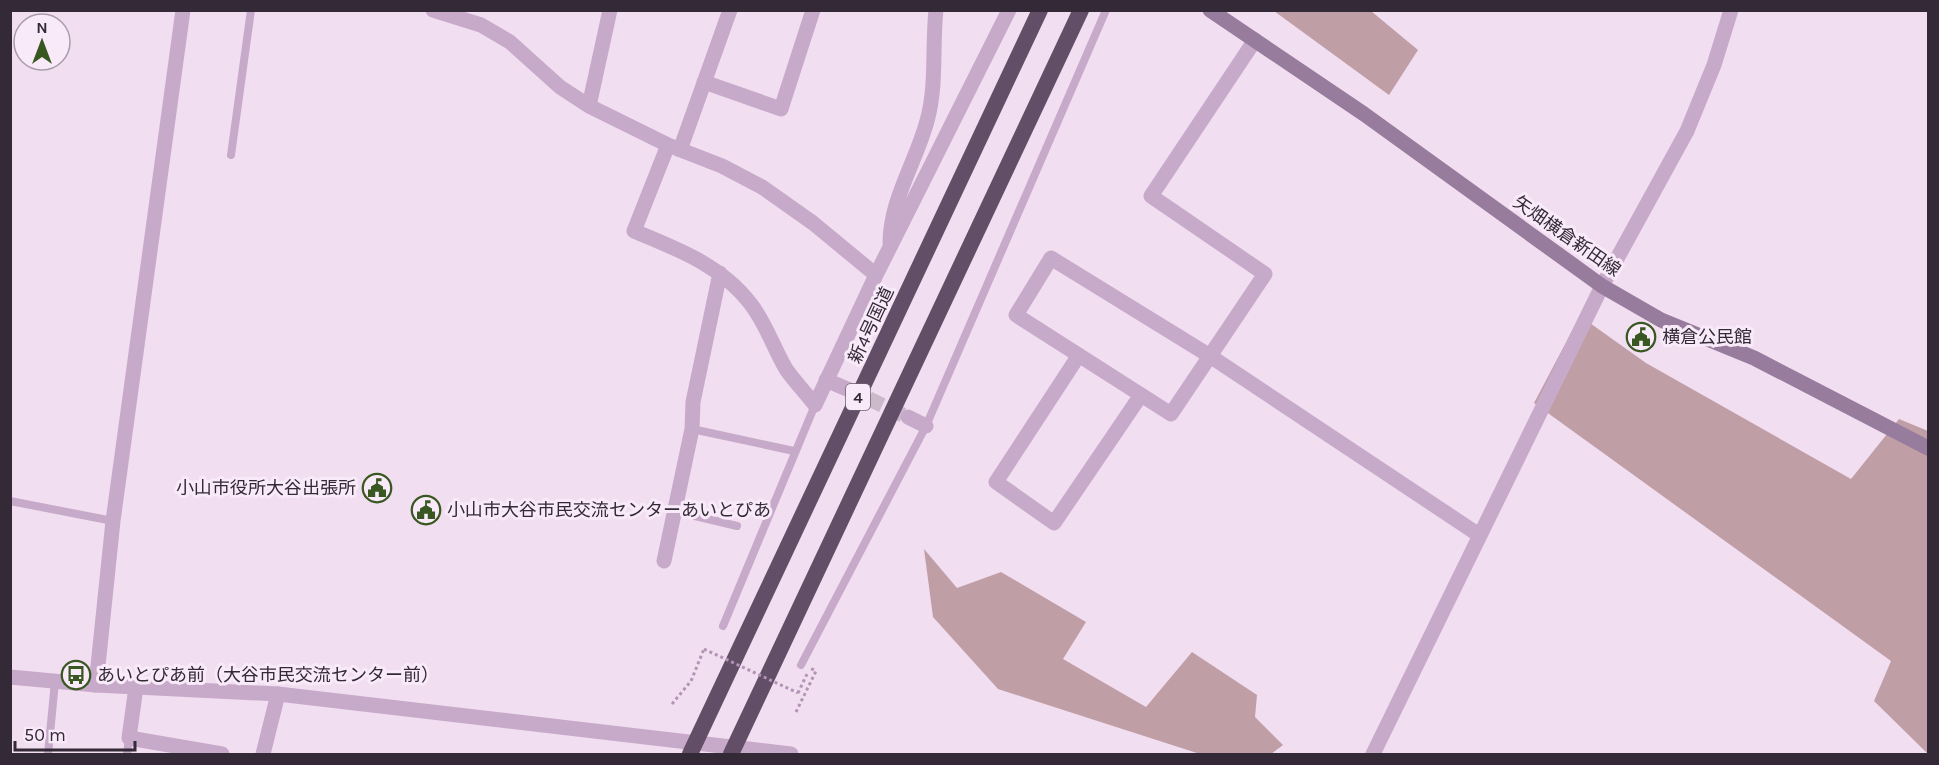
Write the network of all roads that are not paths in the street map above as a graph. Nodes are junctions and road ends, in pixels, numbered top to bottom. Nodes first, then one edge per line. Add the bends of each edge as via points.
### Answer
1 (183, 10) edge
2 (251, 10) edge
3 (433, 10) edge
4 (610, 10) edge
5 (730, 10) edge
6 (813, 10) edge
7 (936, 10) edge
8 (1009, 10) edge
9 (1040, 10) edge
10 (1081, 10) edge
11 (1106, 10) edge
12 (1210, 10) edge
13 (1731, 10) edge
14 (1254, 40) junction
15 (704, 82) junction
16 (589, 106) junction
17 (674, 148) junction
18 (231, 155) dead end
19 (890, 248) junction
20 (720, 273) junction
21 (876, 275) junction
22 (1602, 286) junction
23 (1078, 355) junction
24 (1210, 356) junction
25 (826, 380) junction
26 (847, 389) tunnel mouth
27 (1141, 395) junction
28 (815, 405) junction
29 (908, 417) tunnel mouth
30 (926, 426) junction
31 (692, 429) junction
32 (1929, 448) edge
33 (794, 451) junction
34 (10, 501) edge
35 (675, 511) junction
36 (113, 521) junction
37 (737, 526) dead end
38 (1479, 535) junction
39 (664, 561) dead end
40 (723, 626) dead end
41 (801, 665) dead end
42 (10, 677) edge
43 (55, 682) junction
44 (96, 685) junction
45 (136, 687) junction
46 (278, 694) junction
47 (129, 738) junction
48 (693, 748) edge
49 (733, 751) edge
50 (48, 754) edge
51 (127, 754) edge
52 (222, 754) edge
53 (262, 754) edge
54 (791, 754) edge
55 (1373, 754) edge

1 - 36 street
2 - 18 lane
3 - 16 street via 481,25 510,42 560,87
4 - 16 street
5 - 15 street
6 - 15 street via 782,109
7 - 19 street via 927,121 890,222
8 - 19 street
9 - 48 highway, 新4号国道 / 4
10 - 49 highway, 4
11 - 30 lane
12 - 14 main road, 矢畑横倉新田線
13 - 22 street via 1687,131
14 - 22 main road, 矢畑横倉新田線 via 1364,114
14 - 24 street via 1151,196 1265,274
15 - 17 street
16 - 17 street
17 - 20 street via 634,231 695,257
17 - 21 street via 762,187
19 - 21 street
20 - 28 street via 750,303 786,369
20 - 31 street via 693,402
21 - 25 street
22 - 32 main road, 矢畑横倉新田線 via 1661,320 1764,363
22 - 38 street
23 - 24 street via 1016,315 1051,258
23 - 27 street
23 - 27 street via 996,482 1054,523
24 - 27 street via 1171,414
24 - 38 street
25 - 26 street
25 - 28 street
28 - 33 lane
29 - 30 street
30 - 41 lane
31 - 33 lane
31 - 35 street
33 - 40 lane
34 - 36 lane
35 - 37 lane
35 - 39 street
36 - 44 street
38 - 55 street
42 - 43 street
43 - 44 street
43 - 50 lane
44 - 45 street
45 - 46 street
45 - 47 street
46 - 48 street
46 - 53 street
47 - 51 lane
47 - 52 street
48 - 49 street
49 - 54 street

